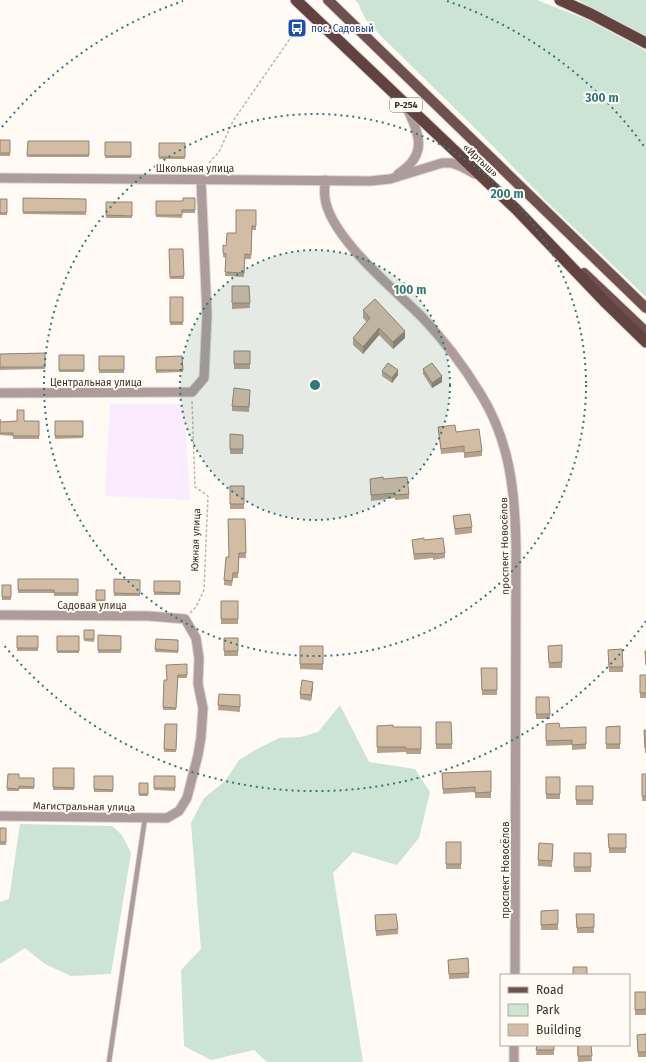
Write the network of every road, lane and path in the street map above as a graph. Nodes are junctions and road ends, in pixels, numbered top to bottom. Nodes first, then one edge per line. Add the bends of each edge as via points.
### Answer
1 (296, 0) edge
2 (328, 0) edge
3 (560, 0) edge
4 (296, 30) dead end
5 (646, 43) edge
6 (405, 104) junction
7 (0, 178) edge
8 (390, 179) junction
9 (200, 180) junction
10 (325, 180) junction
11 (486, 181) junction
12 (516, 209) junction
13 (646, 308) edge
14 (646, 332) edge
15 (646, 342) edge
16 (192, 392) junction
17 (0, 393) edge
18 (0, 615) edge
19 (185, 619) junction
20 (0, 816) edge
21 (146, 818) junction
22 (515, 974) edge
23 (514, 1046) edge
24 (109, 1062) edge
25 (514, 1062) edge

1 - 6 highway, «Иртыш» / Р-254
2 - 13 main road
3 - 5 highway
4 - 9 path via 238,115 220,152 202,169
6 - 8 street via 416,128 418,150 408,167
6 - 11 highway, «Иртыш» / Р-254
7 - 9 street, Школьная улица
8 - 10 street, Школьная улица
8 - 11 street, Школьная улица via 442,163 452,163
9 - 10 street, Школьная улица
9 - 16 street via 207,315 204,378
10 - 22 street, проспект Новосёлов via 325,198 331,215 342,233 358,254 421,317 463,368 493,418 509,464 516,515
11 - 12 highway, «Иртыш» / Р-254
12 - 14 main road
12 - 15 highway, «Иртыш» / Р-254
16 - 17 street, Центральная улица
16 - 19 path, Южная улица via 195,487 208,496 204,590 196,607
18 - 19 street, Садовая улица via 149,616
19 - 21 street, Магистральная улица via 196,638 199,658 198,684 203,708 198,755 187,798 179,811 167,818
20 - 21 street, Магистральная улица
21 - 24 lane
23 - 25 street

